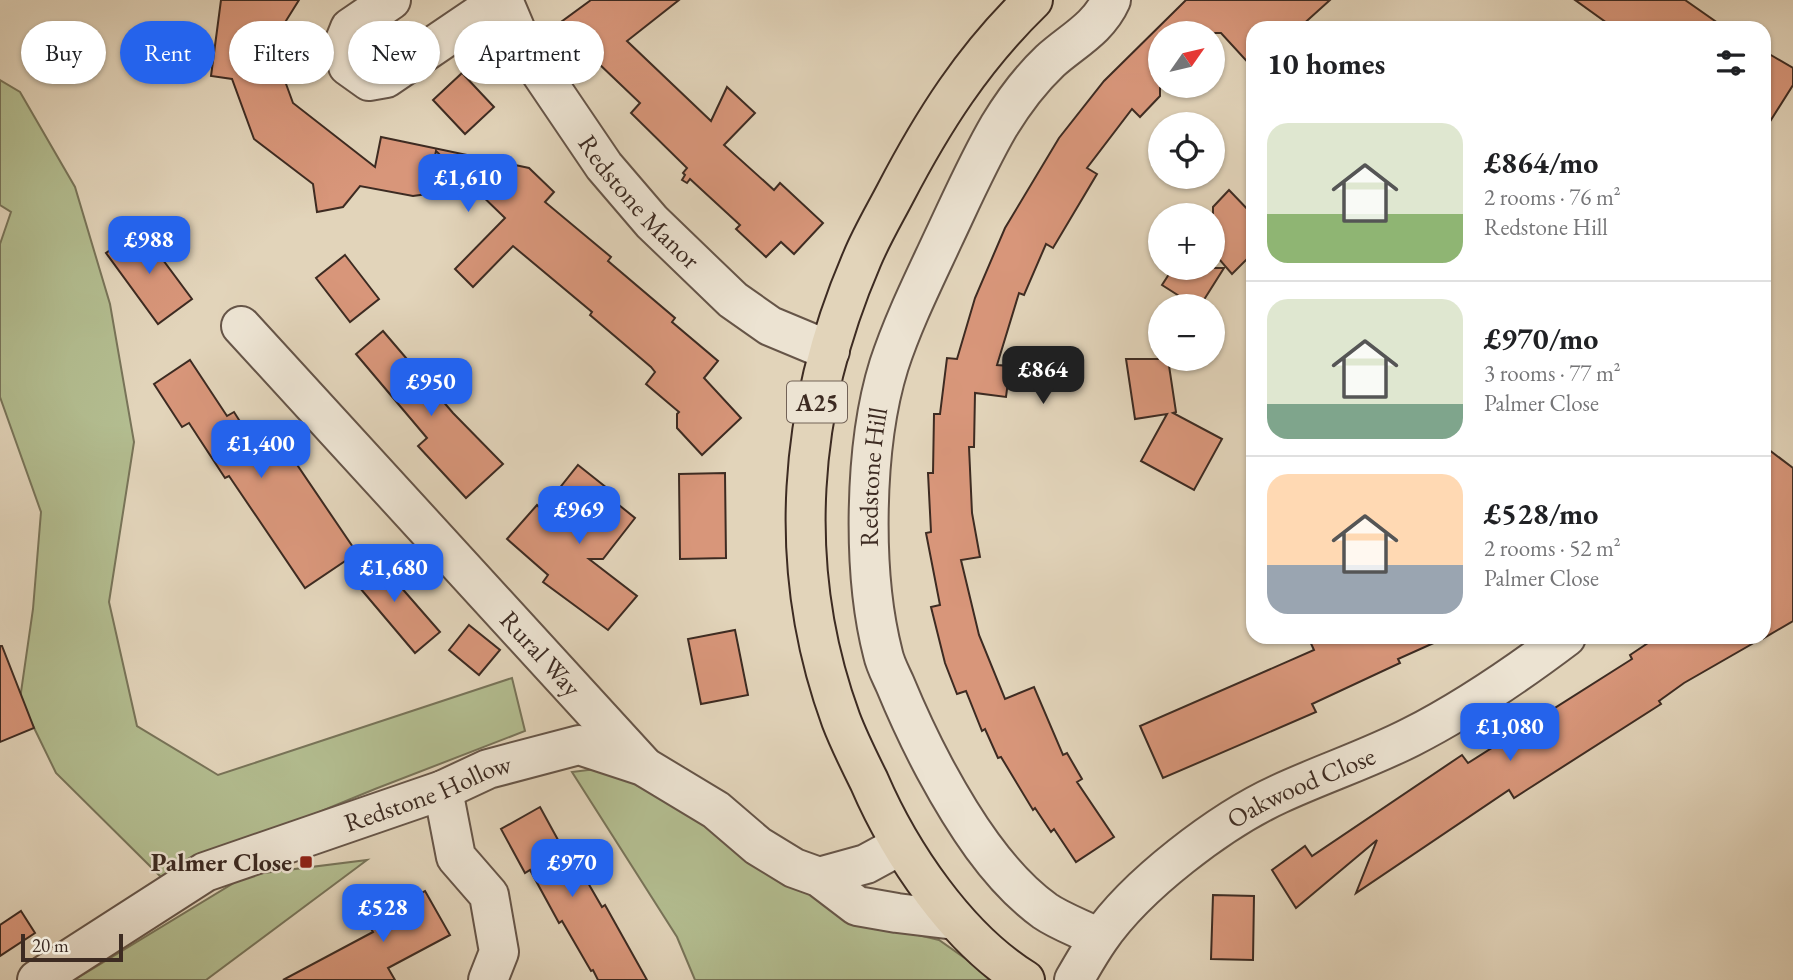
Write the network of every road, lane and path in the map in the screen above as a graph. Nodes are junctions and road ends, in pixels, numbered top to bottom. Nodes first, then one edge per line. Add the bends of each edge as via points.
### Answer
1 (391, 0) edge
2 (502, 0) edge
3 (1033, 0) edge
4 (1111, 0) edge
5 (241, 326) dead end
6 (830, 351) junction
7 (1557, 644) edge
8 (643, 766) junction
9 (443, 790) junction
10 (901, 845) junction
11 (819, 877) junction
12 (955, 920) junction
13 (1099, 938) junction
14 (37, 980) edge
15 (488, 980) edge
16 (1025, 980) edge
17 (1074, 980) edge

1 - 2 street via 350,29 344,43 348,66 369,81 386,78
2 - 6 street, Redstone Manor via 522,44 604,166 652,222 733,300 770,326
3 - 6 main road, A25 via 960,82 924,139 862,257
4 - 13 street, Redstone Hill via 1090,30 1050,61 1026,88 1000,125 916,298 889,366 877,420 869,530 883,655 914,730 951,798 997,866 1046,911
5 - 8 street, Rural Way
6 - 10 main road, A25 via 806,468 804,519 812,599 841,721
7 - 13 street, Oakwood Close via 1454,714 1277,795 1225,825 1150,883
8 - 9 street, Redstone Hollow via 579,745 488,769
8 - 11 street, Redstone Hollow via 716,810 758,846
9 - 14 street, Redstone Hollow via 205,872
9 - 15 street via 456,857 489,895 499,952
10 - 11 street via 866,864
10 - 12 main road, A25
11 - 12 street, Redstone Hollow via 857,906
12 - 16 main road, A25 via 999,964
13 - 17 street, Oakwood Close

